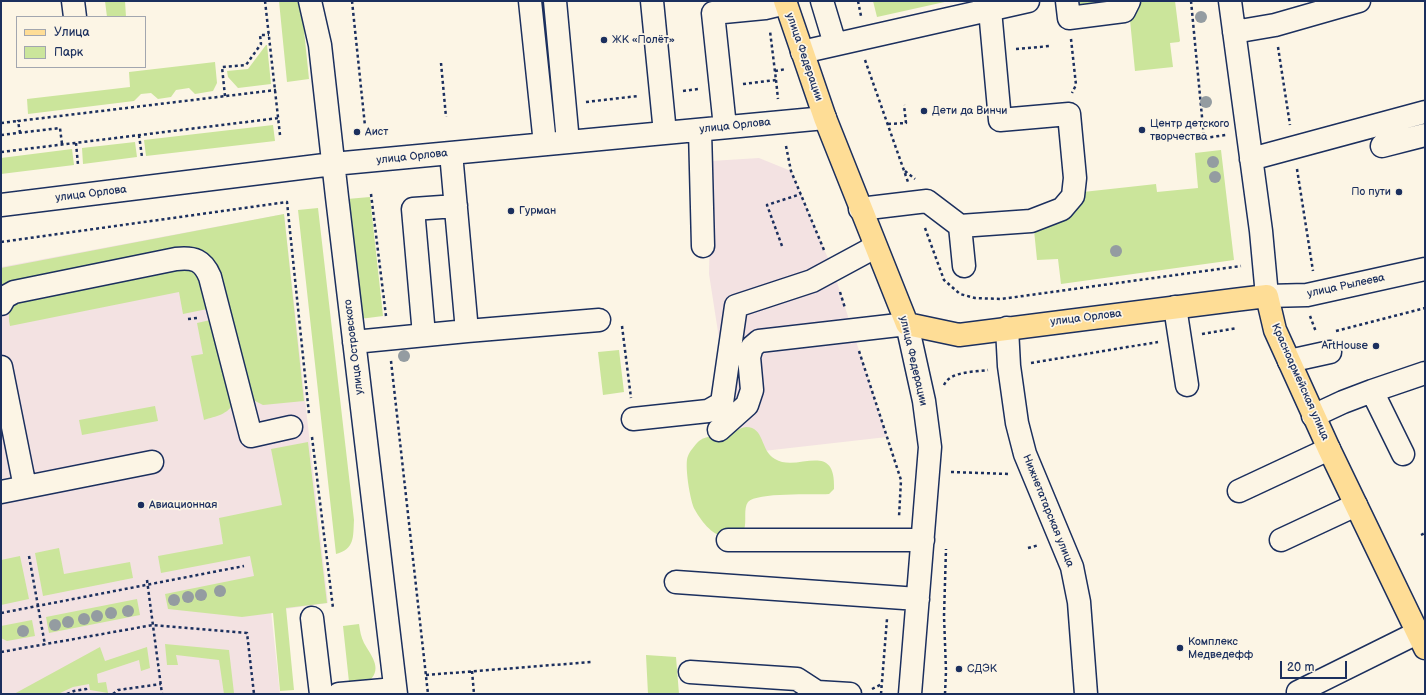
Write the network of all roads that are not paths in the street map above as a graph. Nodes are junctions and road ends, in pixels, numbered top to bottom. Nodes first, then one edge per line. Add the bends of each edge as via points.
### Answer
1 (73, 1) edge
2 (310, 1) edge
3 (530, 1) edge
4 (555, 1) edge
5 (652, 1) edge
6 (822, 1) edge
7 (1028, 1) edge
8 (1129, 1) edge
9 (1230, 1) edge
10 (1359, 1) edge
11 (786, 2) edge
12 (1068, 9) edge
13 (990, 10) junction
14 (75, 16) edge
15 (1234, 32) junction
16 (835, 44) junction
17 (796, 60) junction
18 (1425, 112) edge
19 (825, 118) junction
20 (725, 127) junction
21 (700, 130) junction
22 (666, 133) junction
23 (1425, 135) edge
24 (568, 142) junction
25 (545, 144) junction
26 (1382, 146) dead end
27 (451, 153) junction
28 (1251, 160) junction
29 (333, 164) junction
30 (1, 206) edge
31 (456, 206) junction
32 (860, 209) junction
33 (960, 226) junction
34 (703, 246) dead end
35 (876, 246) junction
36 (964, 266) dead end
37 (1425, 269) edge
38 (1267, 296) junction
39 (1, 304) edge
40 (1175, 307) junction
41 (599, 320) dead end
42 (906, 324) junction
43 (1007, 328) junction
44 (467, 331) junction
45 (424, 335) junction
46 (354, 342) junction
47 (1331, 342) road end
48 (1289, 361) junction
49 (1, 367) edge
50 (1425, 373) edge
51 (1187, 385) dead end
52 (1372, 391) junction
53 (1313, 416) junction
54 (633, 418) road end
55 (301, 429) road end
56 (719, 430) dead end
57 (1329, 449) junction
58 (1403, 454) dead end
59 (152, 462) dead end
60 (25, 487) junction
61 (1239, 491) dead end
62 (1, 492) edge
63 (1356, 505) junction
64 (728, 540) dead end
65 (923, 540) junction
66 (1281, 540) dead end
67 (676, 582) dead end
68 (918, 599) junction
69 (312, 618) dead end
70 (1421, 641) edge
71 (690, 672) dead end
72 (396, 691) edge
73 (321, 694) edge
74 (339, 694) edge
75 (850, 694) edge
76 (910, 694) edge
77 (1086, 694) edge
78 (1299, 694) edge

1 - 14 street
2 - 29 street, улица Островского via 320,45
3 - 25 street
4 - 24 street
5 - 22 street
6 - 16 street
7 - 13 street
8 - 12 street via 1124,11
9 - 15 street, Красноармейская улица
10 - 15 street via 1275,25
11 - 17 main road, улица Федерации
11 - 20 street via 765,8 713,13
13 - 16 street
13 - 33 street via 1000,120 1069,114 1075,178 1073,196 1062,209 1031,221
15 - 28 street, Красноармейская улица
16 - 17 street
17 - 19 main road, улица Федерации
18 - 28 street
19 - 20 street, улица Орлова
19 - 32 main road, улица Федерации
20 - 21 street, улица Орлова
21 - 22 street, улица Орлова
21 - 34 street
22 - 24 street, улица Орлова
23 - 26 street
24 - 25 street, улица Орлова
25 - 27 street, улица Орлова
27 - 29 street, улица Орлова
27 - 31 street
28 - 38 street, Красноармейская улица
29 - 30 street, улица Орлова
29 - 46 street, улица Островского
31 - 44 street
31 - 45 street via 413,209
32 - 33 street via 927,200
32 - 35 main road, улица Федерации
33 - 36 street
35 - 42 main road, улица Федерации
35 - 54 street via 812,281 736,306 722,403 708,411
37 - 38 street, улица Рылеева via 1307,295
38 - 40 main road, улица Орлова
38 - 48 main road, Красноармейская улица via 1275,330
39 - 55 street via 5,296 14,292 176,259 188,258 198,261 206,268 210,277 250,436
40 - 43 main road, улица Орлова
40 - 51 street
41 - 44 street
42 - 43 main road, улица Орлова via 959,334
42 - 56 street via 760,341 752,347 749,357 752,390 747,405
42 - 65 street, улица Федерации via 924,401 930,447
43 - 77 street, Нижнетатарская улица via 1018,365 1017,423 1025,454 1072,567 1079,602
44 - 45 street
45 - 46 street
46 - 72 street, улица Островского
47 - 48 street
48 - 53 main road, Красноармейская улица
49 - 60 street
50 - 52 street
52 - 53 street
52 - 58 street
53 - 57 main road, Красноармейская улица
57 - 61 street
57 - 63 main road, Красноармейская улица
59 - 60 street
60 - 62 street
63 - 66 street
63 - 70 main road, Красноармейская улица
64 - 65 street
65 - 68 street, улица Федерации
67 - 68 street
68 - 76 street, улица Федерации
69 - 73 street
70 - 78 street via 1298,692
71 - 75 street via 797,679 817,692
72 - 74 street

